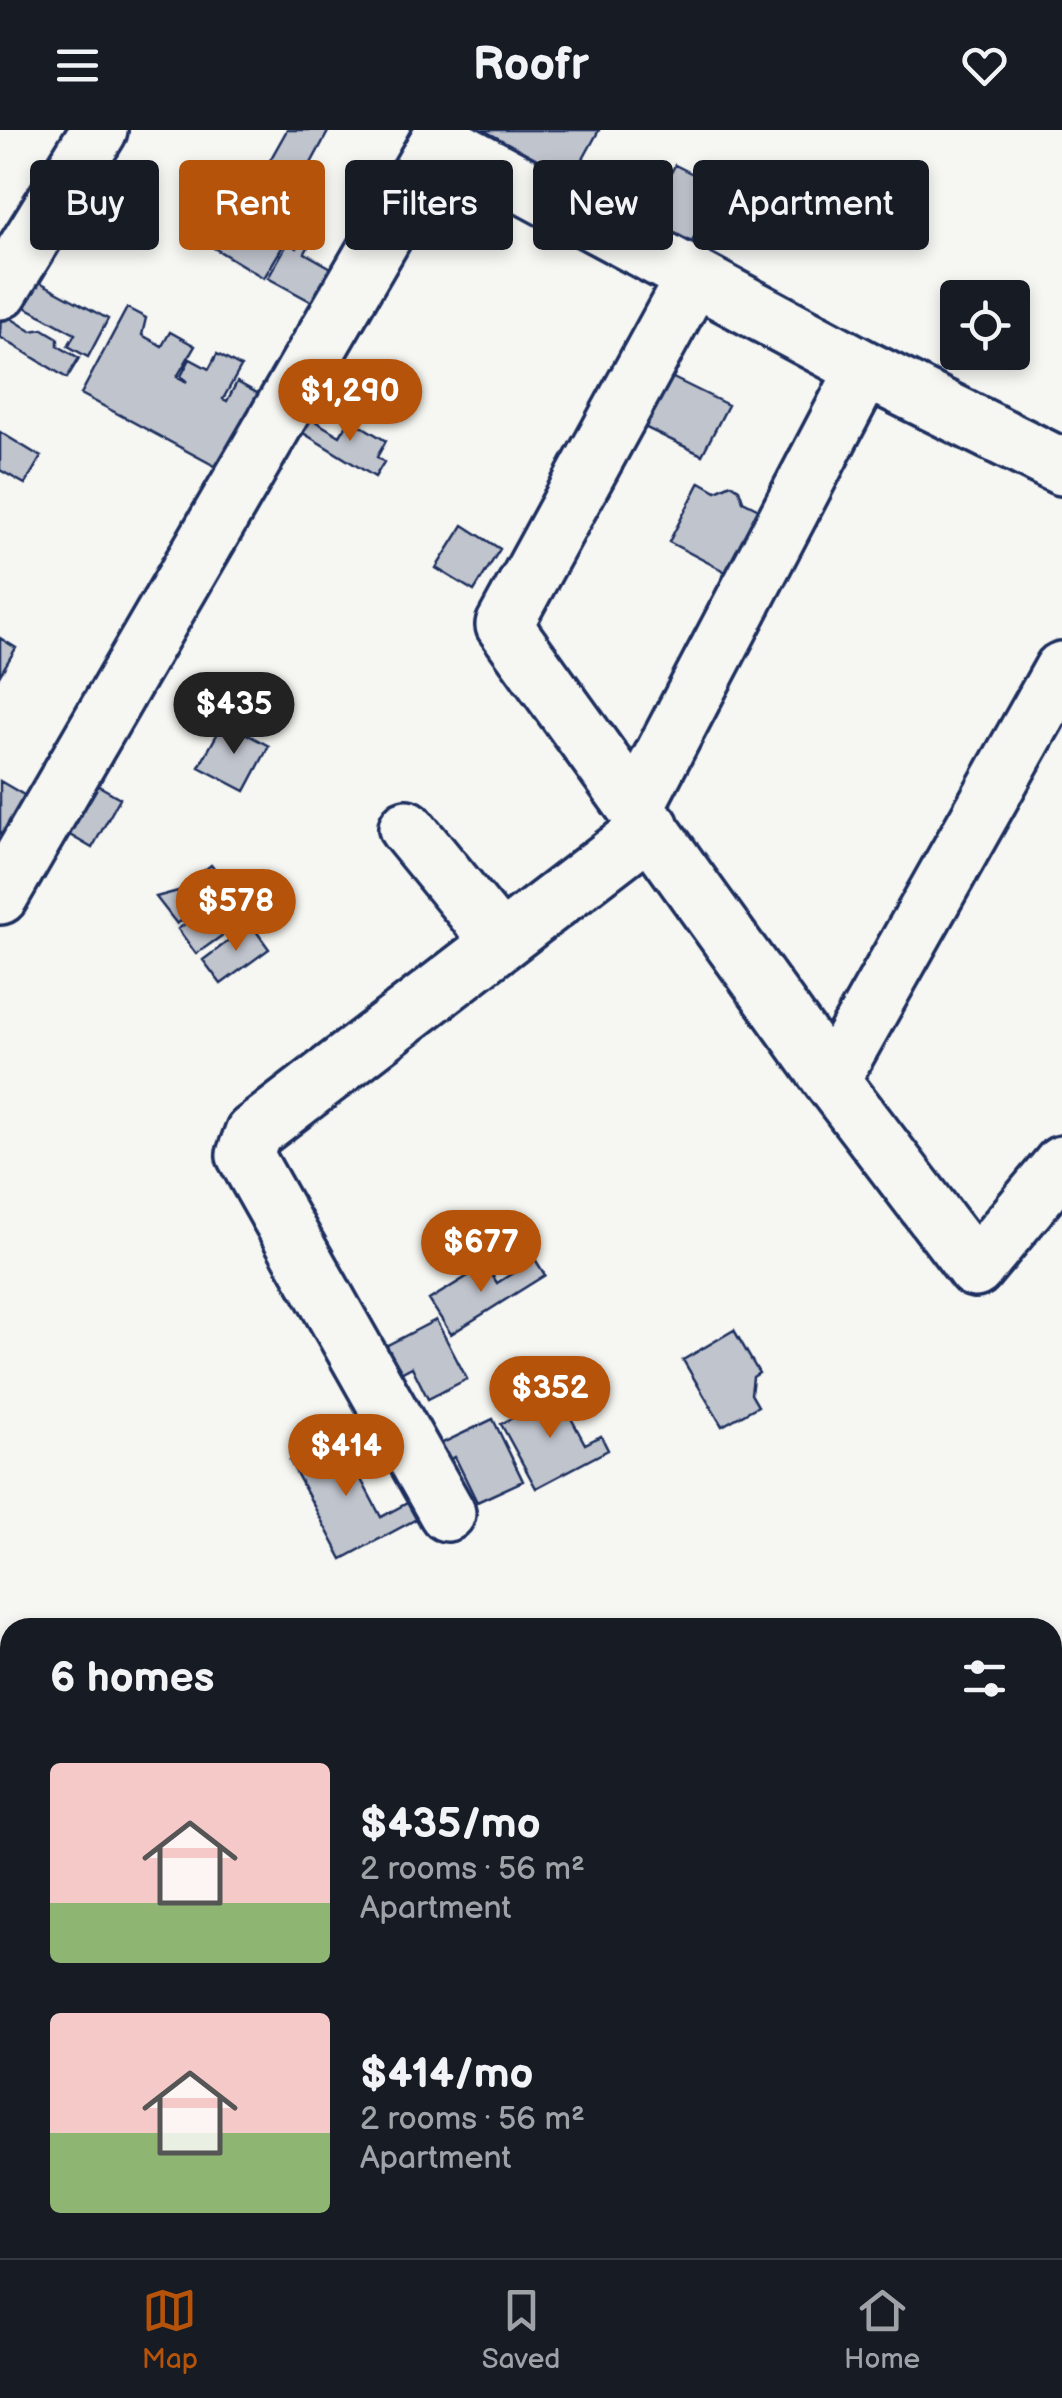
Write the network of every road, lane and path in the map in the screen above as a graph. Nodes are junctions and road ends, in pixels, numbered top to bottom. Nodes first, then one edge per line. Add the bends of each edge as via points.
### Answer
1 (100, 130) edge
2 (442, 135) edge
3 (694, 277) junction
4 (0, 291) edge
5 (865, 369) junction
6 (1062, 467) edge
7 (1062, 670) edge
8 (643, 816) junction
9 (407, 828) dead end
10 (0, 896) edge
11 (500, 942) junction
12 (830, 1080) junction
13 (1062, 1164) edge
14 (447, 1514) dead end

1 - 4 street
2 - 3 street
2 - 10 street
3 - 5 street
3 - 8 street via 504,625
5 - 6 street
5 - 8 street
7 - 12 street
8 - 11 street
8 - 12 street
9 - 11 street
11 - 14 street via 253,1133 245,1155
12 - 13 street via 975,1269

